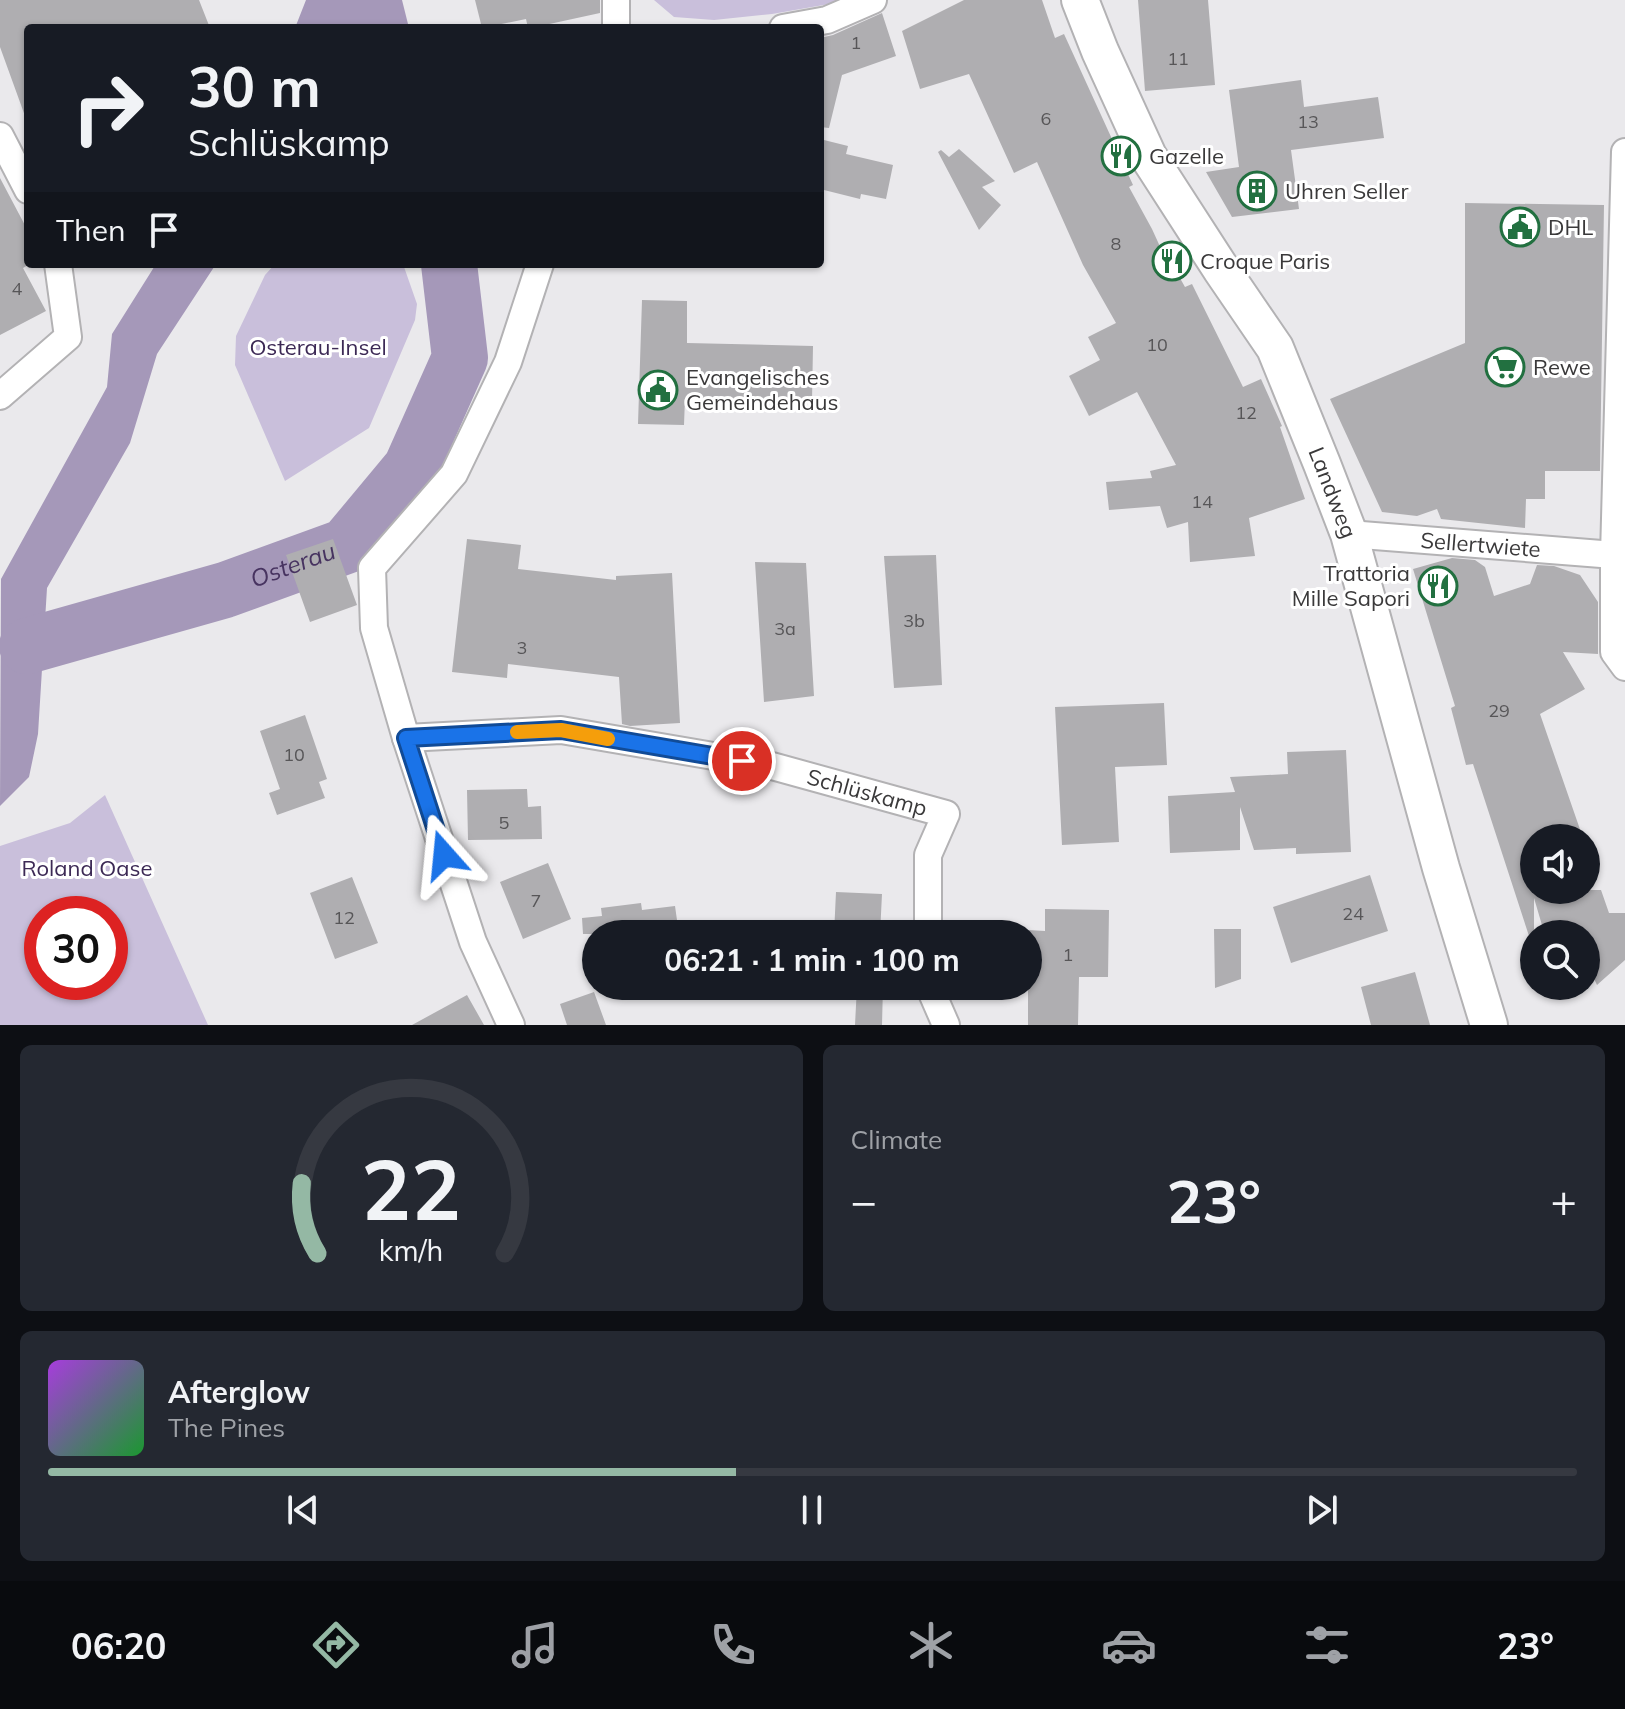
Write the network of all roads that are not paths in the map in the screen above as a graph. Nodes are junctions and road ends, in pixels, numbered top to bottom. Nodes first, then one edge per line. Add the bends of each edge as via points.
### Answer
1 (616, 0) edge
2 (873, 0) edge
3 (1080, 0) edge
4 (616, 24) edge
5 (805, 24) edge
6 (0, 136) edge
7 (1625, 152) edge
8 (24, 182) edge
9 (59, 268) edge
10 (539, 268) edge
11 (0, 396) edge
12 (1349, 534) junction
13 (1614, 555) junction
14 (1625, 667) edge
15 (406, 738) junction
16 (928, 920) edge
17 (935, 1000) edge
18 (511, 1025) edge
19 (946, 1025) edge
20 (1489, 1025) edge

1 - 4 street
2 - 5 street
3 - 12 street, Landweg via 1148,156 1275,348
6 - 8 street
7 - 13 street
9 - 11 street via 68,337
10 - 15 street via 508,362 454,474 372,568 374,628
12 - 13 street, Sellertwiete
12 - 20 street, Landweg
13 - 14 street via 1614,652
15 - 16 street, Schlüskamp via 561,730 772,766 946,814 928,855
15 - 18 street via 473,942
17 - 19 street

